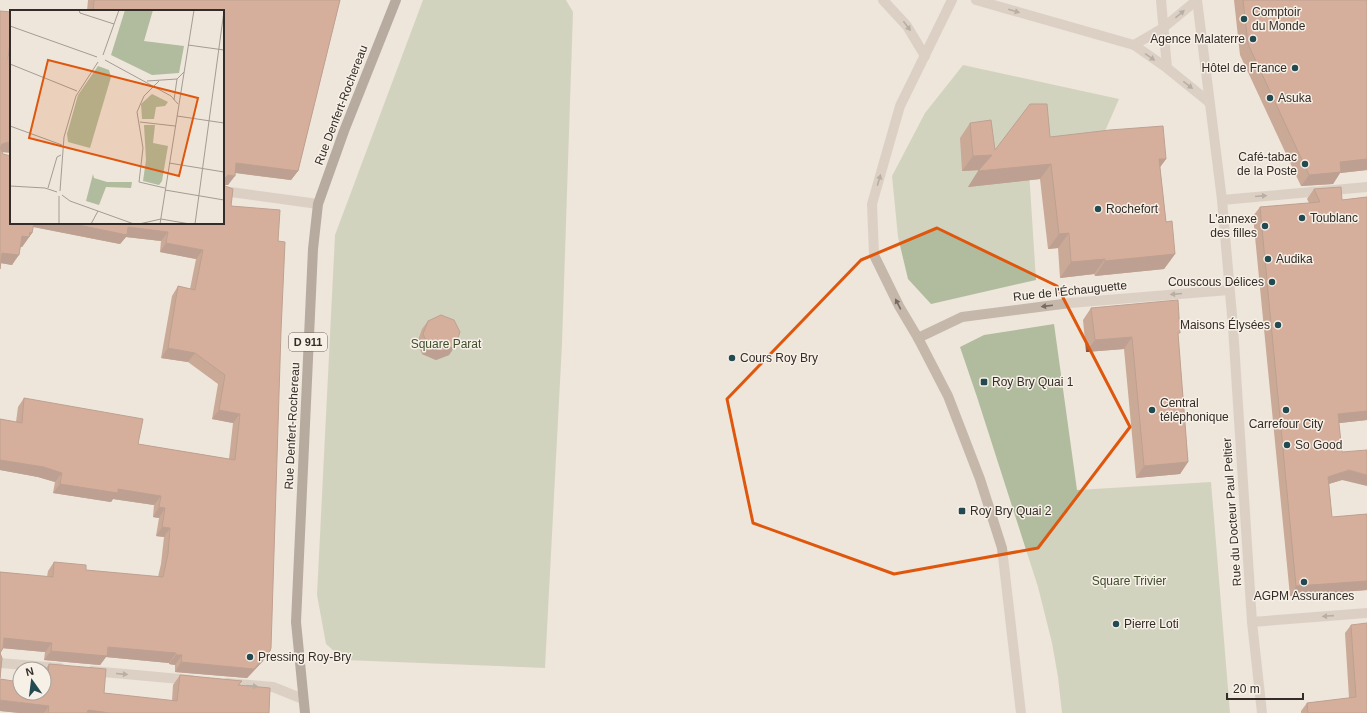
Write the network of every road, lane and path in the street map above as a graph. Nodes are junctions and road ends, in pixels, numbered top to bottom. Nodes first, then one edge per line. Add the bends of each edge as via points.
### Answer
1 (396, 0) edge
2 (884, 0) edge
3 (952, 0) edge
4 (976, 0) edge
5 (1161, 0) edge
6 (1197, 0) edge
7 (1163, 28) junction
8 (1134, 45) junction
9 (925, 56) junction
10 (1167, 68) junction
11 (1209, 102) junction
12 (1367, 187) edge
13 (224, 190) edge
14 (1222, 200) junction
15 (318, 204) junction
16 (1229, 290) junction
17 (918, 338) junction
18 (1367, 613) edge
19 (1252, 622) junction
20 (0, 663) edge
21 (70, 669) edge
22 (86, 670) edge
23 (203, 681) edge
24 (218, 682) edge
25 (303, 699) junction
26 (305, 713) edge
27 (1021, 713) edge
28 (1262, 713) edge

1 - 15 main road, Rue Denfert-Rochereau / D 911 via 344,130
2 -> 9 street via 907,26
3 - 9 street
4 -> 8 street
5 - 7 street
7 -> 6 street
6 - 11 street, Rue du Docteur Paul Peltier
7 - 8 street
7 - 10 street
8 -> 10 street
17 -> 9 street via 874,255 872,204 900,106
10 -> 11 street
11 - 14 street, Rue du Docteur Paul Peltier
14 -> 12 street
13 - 15 street
14 - 16 street, Rue du Docteur Paul Peltier
15 - 25 main road, Rue Denfert-Rochereau / D 911 via 313,249 296,622
16 -> 17 street, Rue de l'Échauguette via 1070,303 962,317
16 - 19 street, Rue du Docteur Paul Peltier
17 - 27 street via 948,396 980,479 1002,548
18 -> 19 street
19 - 28 street, Rue du Docteur Paul Peltier
20 - 21 street
22 -> 23 street
24 -> 25 street via 273,688
25 - 26 main road, D 911

